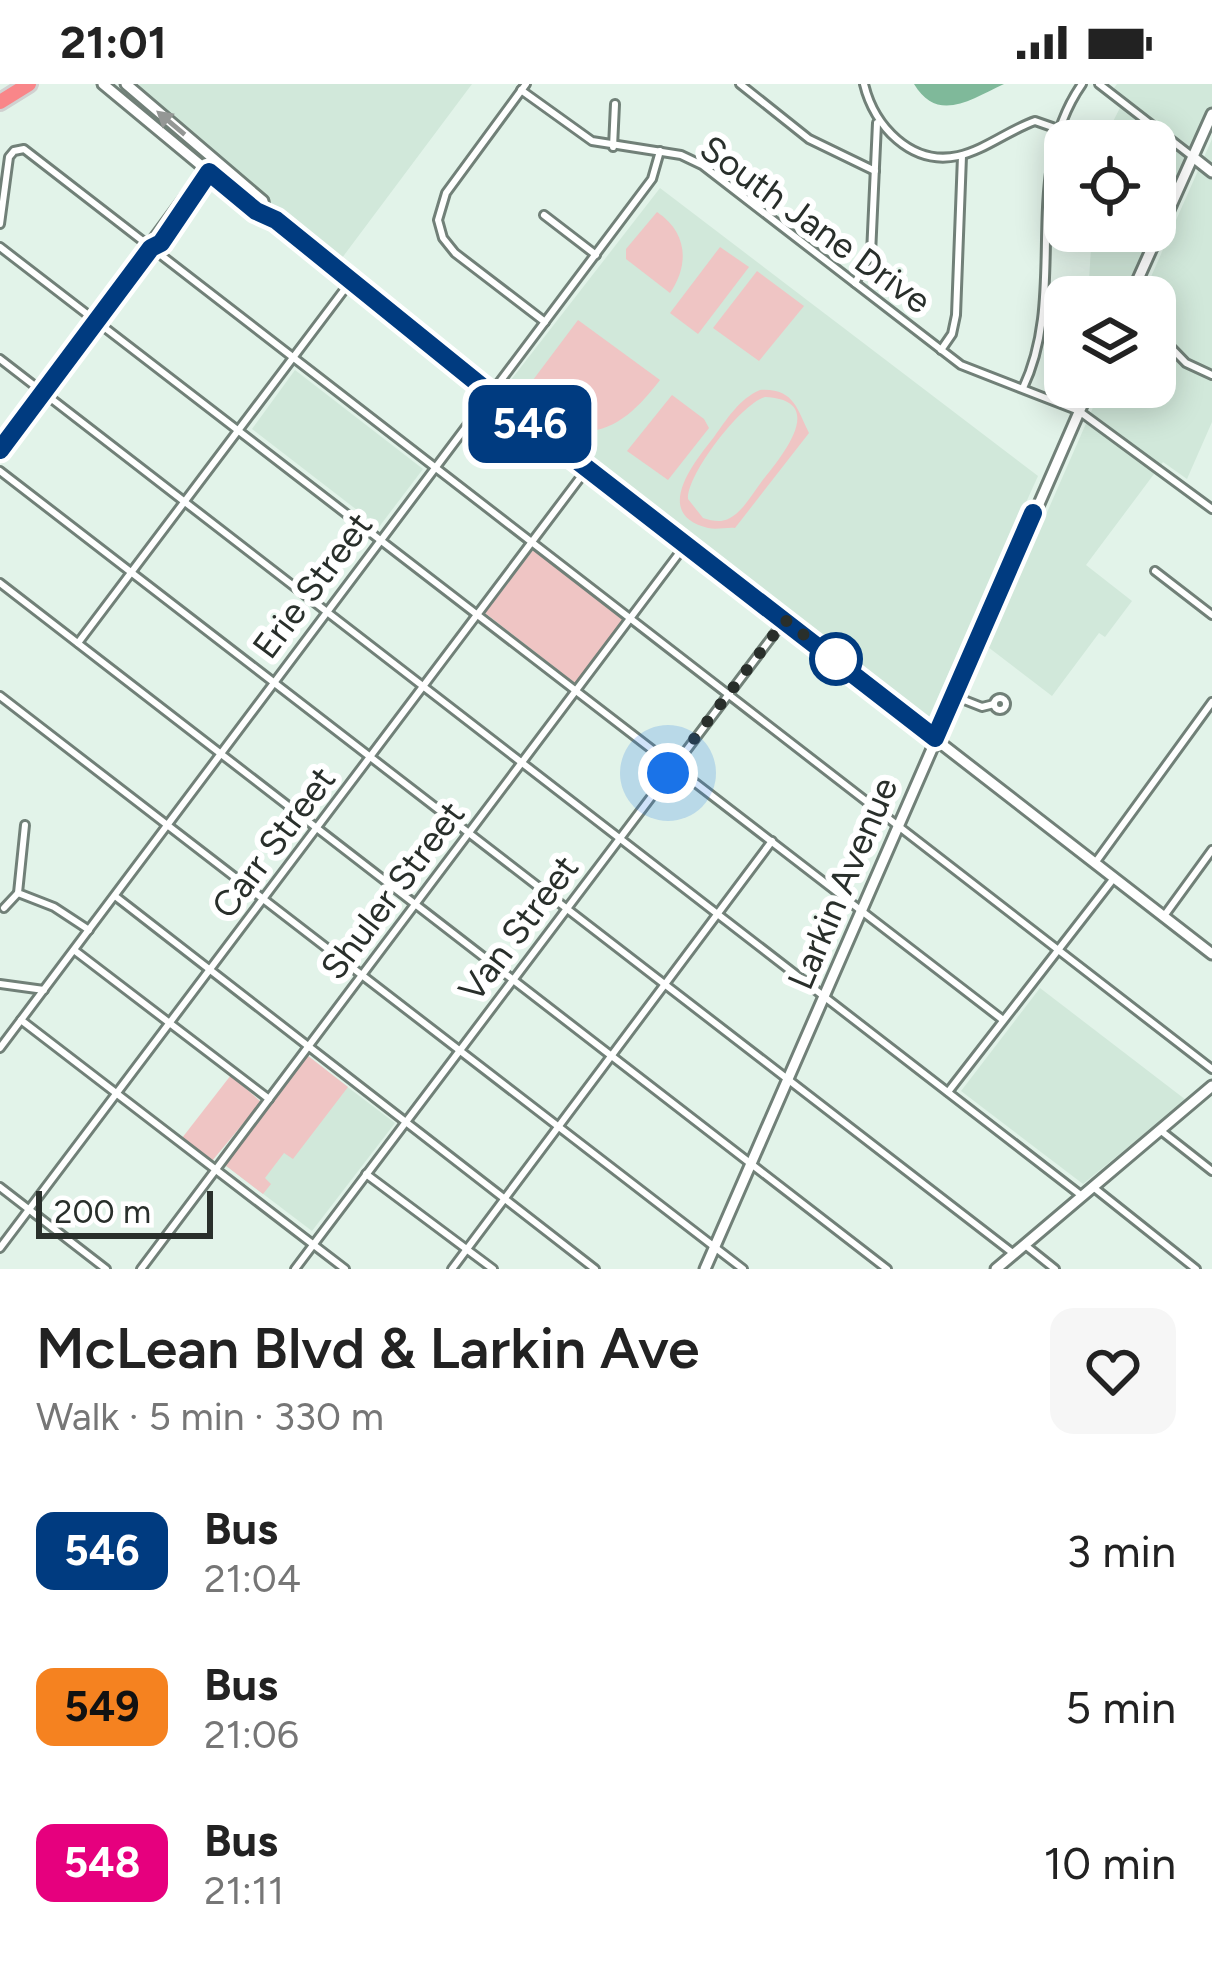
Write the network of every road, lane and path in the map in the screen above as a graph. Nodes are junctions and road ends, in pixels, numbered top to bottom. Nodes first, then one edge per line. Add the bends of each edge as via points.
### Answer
1 (12, 84) edge
2 (29, 84) edge
3 (103, 84) edge
4 (740, 84) edge
5 (864, 84) edge
6 (1082, 84) edge
7 (1099, 84) edge
8 (132, 86) edge
9 (524, 87) edge
10 (0, 98) edge
11 (616, 104) dead end
12 (1212, 114) edge
13 (877, 118) junction
14 (1062, 120) edge
15 (1044, 123) edge
16 (614, 147) junction
17 (660, 151) junction
18 (962, 155) junction
19 (1192, 157) junction
20 (875, 171) junction
21 (209, 172) junction
22 (1212, 172) edge
23 (265, 212) junction
24 (544, 215) dead end
25 (0, 224) edge
26 (0, 247) edge
27 (151, 248) junction
28 (1046, 252) edge
29 (596, 255) junction
30 (1139, 276) edge
31 (350, 282) junction
32 (855, 283) junction
33 (97, 320) junction
34 (545, 322) junction
35 (941, 350) junction
36 (1176, 353) edge
37 (294, 358) junction
38 (0, 359) edge
39 (1212, 375) edge
40 (1023, 388) junction
41 (44, 392) junction
42 (491, 394) junction
43 (1080, 408) edge
44 (1079, 411) junction
45 (239, 430) junction
46 (0, 449) edge
47 (435, 466) junction
48 (587, 468) junction
49 (0, 471) edge
50 (185, 501) junction
51 (1212, 509) edge
52 (380, 539) junction
53 (532, 540) junction
54 (686, 544) junction
55 (1155, 571) dead end
56 (132, 573) junction
57 (0, 583) edge
58 (326, 612) junction
59 (477, 615) junction
60 (1212, 615) edge
61 (630, 616) junction
62 (785, 620) junction
63 (78, 643) junction
64 (272, 682) junction
65 (423, 686) junction
66 (575, 689) junction
67 (729, 693) junction
68 (0, 696) edge
69 (954, 696) junction
70 (1212, 703) edge
71 (994, 704) dead end
72 (935, 738) junction
73 (220, 753) junction
74 (370, 757) junction
75 (521, 762) junction
76 (674, 766) junction
77 (166, 824) junction
78 (25, 825) dead end
79 (896, 825) junction
80 (317, 828) junction
81 (469, 833) junction
82 (620, 838) junction
83 (772, 841) junction
84 (1212, 850) edge
85 (1095, 863) junction
86 (1114, 878) junction
87 (18, 893) junction
88 (115, 896) junction
89 (263, 900) junction
90 (416, 905) junction
91 (4, 908) dead end
92 (566, 910) junction
93 (860, 910) junction
94 (718, 914) junction
95 (1164, 916) junction
96 (89, 930) junction
97 (74, 950) junction
98 (1059, 950) junction
99 (1212, 954) edge
100 (210, 970) junction
101 (363, 975) junction
102 (513, 980) junction
103 (665, 984) junction
104 (0, 985) edge
105 (44, 990) junction
106 (823, 996) junction
107 (21, 1020) junction
108 (1003, 1020) junction
109 (170, 1023) junction
110 (309, 1047) junction
111 (0, 1048) edge
112 (459, 1051) junction
113 (612, 1055) junction
114 (1212, 1069) edge
115 (787, 1079) junction
116 (1212, 1086) edge
117 (948, 1093) junction
118 (117, 1094) junction
119 (269, 1099) junction
120 (406, 1122) junction
121 (559, 1126) junction
122 (1160, 1130) junction
123 (750, 1163) junction
124 (215, 1170) junction
125 (1212, 1172) edge
126 (366, 1174) junction
127 (0, 1187) edge
128 (1093, 1187) junction
129 (1082, 1196) junction
130 (505, 1198) junction
131 (29, 1210) junction
132 (313, 1245) junction
133 (1025, 1245) junction
134 (714, 1246) junction
135 (0, 1248) edge
136 (467, 1249) junction
137 (1014, 1254) junction
138 (106, 1269) edge
139 (141, 1269) edge
140 (295, 1269) edge
141 (344, 1269) edge
142 (452, 1269) edge
143 (493, 1269) edge
144 (595, 1269) edge
145 (705, 1269) edge
146 (743, 1269) edge
147 (887, 1269) edge
148 (996, 1269) edge
149 (1055, 1269) edge
150 (1196, 1269) edge

1 - 10 highway
2 - 10 highway
3 - 21 main road
4 - 20 street via 809,139
5 - 13 street
6 - 14 street
7 - 19 street
23 -> 8 main road via 263,201
9 - 16 street, South Jane Drive via 583,136
9 - 34 street via 438,214 443,238 463,260
11 - 16 street
12 - 19 main road
13 - 18 street via 915,150
13 - 20 street
15 - 18 street via 1029,122
16 - 17 street, South Jane Drive
17 - 29 street, Erie Street via 652,179
17 - 32 street, South Jane Drive via 702,165
18 - 35 street via 955,324
19 - 22 main road
19 - 30 main road
20 - 32 street via 871,254
21 - 23 main road
21 - 27 street
23 - 31 main road
24 - 29 street
25 - 27 street via 11,152 26,150
26 - 33 street
27 - 33 street
27 - 37 street
28 - 40 street via 1042,336
29 - 34 street, Erie Street
31 - 37 street
31 - 42 main road
32 - 35 street, South Jane Drive
33 - 41 street
33 - 45 street
34 - 42 street, Erie Street
35 - 40 street, South Jane Drive
36 - 39 street
37 - 45 street
37 - 47 street
38 - 41 street
40 - 44 street, South Jane Drive
41 - 46 street
41 - 50 street
42 - 47 street, Erie Street
42 - 48 main road
43 - 44 main road, Larkin Avenue
44 - 51 street, South Jane Drive
44 - 69 main road, Larkin Avenue
45 - 50 street
45 - 52 street
47 - 52 street, Erie Street
47 - 53 street
48 - 53 street, Carr Street
48 - 54 main road
49 - 56 street
50 - 56 street
50 - 58 street
52 - 58 street, Erie Street
52 - 59 street
53 - 59 street, Carr Street
53 - 61 street
54 - 61 street, Shuler Street
54 - 62 main road
55 - 60 street
56 - 63 street
56 - 64 street
57 - 63 street
58 - 64 street, Erie Street
58 - 65 street
59 - 65 street, Carr Street
59 - 66 street
61 - 66 street, Shuler Street
61 - 67 street
62 - 67 street, Van Street
62 - 72 main road
63 - 73 street
64 - 73 street, Erie Street
64 - 74 street
65 - 74 street, Carr Street
65 - 75 street
66 - 75 street, Shuler Street
66 - 76 street
67 - 76 street, Van Street
67 - 79 street
68 - 77 street
69 - 71 street
69 - 72 main road, Larkin Avenue
70 - 85 street
72 - 79 main road, Larkin Avenue
72 - 85 main road
73 - 77 street, Erie Street
73 - 80 street
74 - 80 street, Carr Street
74 - 81 street
75 - 81 street, Shuler Street
75 - 82 street
76 - 82 street, Van Street
76 - 83 street
77 - 88 street, Erie Street
77 - 89 street
78 - 87 street
79 - 93 main road, Larkin Avenue
79 - 98 street
80 - 89 street, Carr Street
80 - 90 street
81 - 90 street, Shuler Street
81 - 92 street
82 - 92 street, Van Street
82 - 94 street
83 - 93 street
83 - 94 street
84 - 95 street
85 - 86 main road
86 - 95 main road
86 - 98 street
87 - 91 street
87 - 96 street
88 - 96 street, Erie Street
88 - 100 street
89 - 100 street, Carr Street
89 - 101 street
90 - 101 street, Shuler Street
90 - 102 street
92 - 102 street, Van Street
92 - 103 street
93 - 106 main road, Larkin Avenue
93 - 108 street
94 - 103 street
94 - 106 street
95 - 99 main road
96 - 97 street, Erie Street
97 - 105 street, Erie Street
97 - 109 street
98 - 108 street
98 - 114 street
100 - 109 street, Carr Street
100 - 110 street
101 - 110 street, Shuler Street
101 - 112 street
102 - 112 street, Van Street
102 - 113 street
103 - 113 street
103 - 115 street
104 - 105 street
105 - 107 street, Erie Street
106 - 115 main road, Larkin Avenue
106 - 117 street
107 - 111 street, Erie Street
107 - 118 street
108 - 117 street
109 - 118 street, Carr Street
109 - 119 street
110 - 119 street, Shuler Street
110 - 120 street
112 - 120 street, Van Street
112 - 121 street
113 - 121 street
113 - 123 street
115 - 123 main road, Larkin Avenue
115 - 137 street
116 - 122 main road
117 - 129 street
118 - 124 street
118 - 131 street, Carr Street
119 - 124 street, Shuler Street
120 - 126 street, Van Street
120 - 130 street
121 - 130 street
121 - 134 street
122 - 125 street
122 - 128 main road
123 - 134 main road, Larkin Avenue
123 - 147 street
124 - 132 street
124 - 139 street, Shuler Street
126 - 132 street, Van Street
126 - 136 street
127 - 131 street
128 - 129 main road
128 - 150 street
129 - 133 main road
130 - 136 street
130 - 144 street
131 - 135 street, Carr Street
131 - 138 street
132 - 140 street, Van Street
132 - 141 street
133 - 137 main road
133 - 149 street
134 - 145 main road, Larkin Avenue
134 - 146 street
136 - 142 street
136 - 143 street
137 - 148 main road

